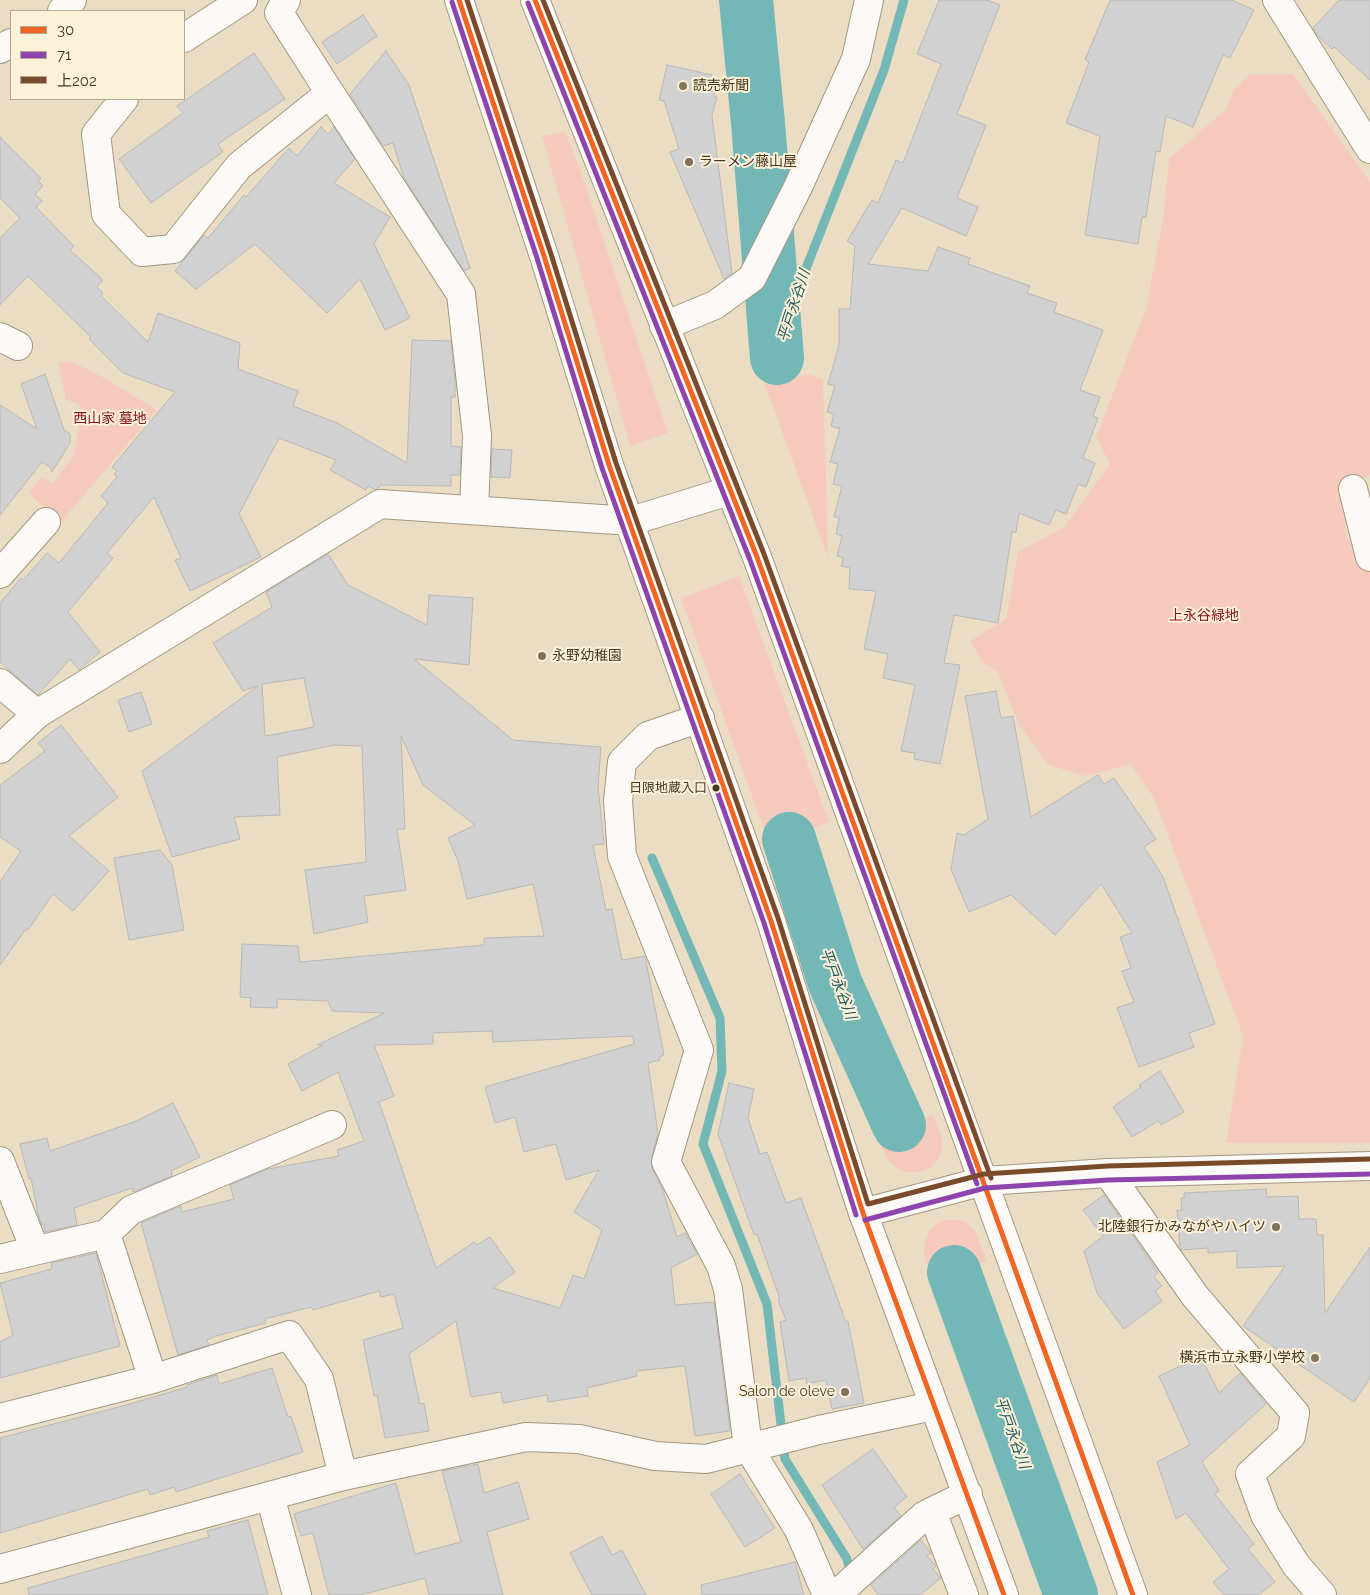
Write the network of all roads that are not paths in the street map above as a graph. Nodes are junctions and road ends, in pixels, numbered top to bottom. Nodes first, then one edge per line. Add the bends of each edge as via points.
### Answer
1 (72, 0) edge
2 (243, 0) edge
3 (286, 0) edge
4 (458, 0) edge
5 (535, 0) edge
6 (870, 0) edge
7 (1276, 0) edge
8 (63, 10) edge
9 (185, 37) edge
10 (330, 92) junction
11 (123, 100) edge
12 (1370, 150) edge
13 (664, 326) junction
14 (1353, 489) dead end
15 (730, 491) junction
16 (474, 510) junction
17 (631, 521) junction
18 (46, 522) dead end
19 (1370, 557) edge
20 (0, 574) edge
21 (0, 683) edge
22 (37, 714) junction
23 (700, 718) junction
24 (0, 750) edge
25 (332, 1125) dead end
26 (0, 1161) edge
27 (1370, 1166) edge
28 (1108, 1174) junction
29 (984, 1181) junction
30 (863, 1213) junction
31 (106, 1234) junction
32 (35, 1250) junction
33 (0, 1259) edge
34 (153, 1379) junction
35 (933, 1406) junction
36 (0, 1418) edge
37 (752, 1446) junction
38 (344, 1476) junction
39 (968, 1494) junction
40 (270, 1496) junction
41 (932, 1512) junction
42 (0, 1569) edge
43 (836, 1592) edge
44 (297, 1595) edge
45 (964, 1595) edge
46 (1004, 1595) edge
47 (1133, 1595) edge
48 (1322, 1595) edge

1 - 8 street
2 - 9 street
3 - 10 street via 279,14
4 - 17 street via 544,256 609,465
5 - 13 street
6 - 13 street via 856,59 798,187 752,278 715,304
7 - 12 street
10 - 11 street via 239,166 173,249 142,252 106,214 96,134
10 - 16 street via 461,294 477,436
13 - 15 street
14 - 19 street
15 - 17 street
15 - 29 street via 757,557
16 - 17 street
16 - 22 street via 380,504
17 - 23 street
18 - 20 street
21 - 22 street
22 - 24 street
23 - 30 street via 768,912
23 - 37 street via 648,736 622,762 618,801 622,856 699,1050 666,1162 721,1266 728,1288
25 - 31 street via 130,1210
26 - 32 street
27 - 28 street
28 - 29 street
28 - 48 street via 1196,1296 1295,1413 1291,1436 1250,1474 1265,1514 1296,1565
29 - 30 street
29 - 47 street
30 - 35 street
31 - 32 street
31 - 34 street
32 - 33 street
34 - 36 street
34 - 38 street via 289,1335 319,1379
35 - 37 street
35 - 39 street
37 - 38 street via 706,1459 655,1456 579,1439 526,1437
37 - 43 street
38 - 40 street
39 - 41 street
39 - 46 street
40 - 42 street
40 - 44 street
41 - 43 street
41 - 45 street

